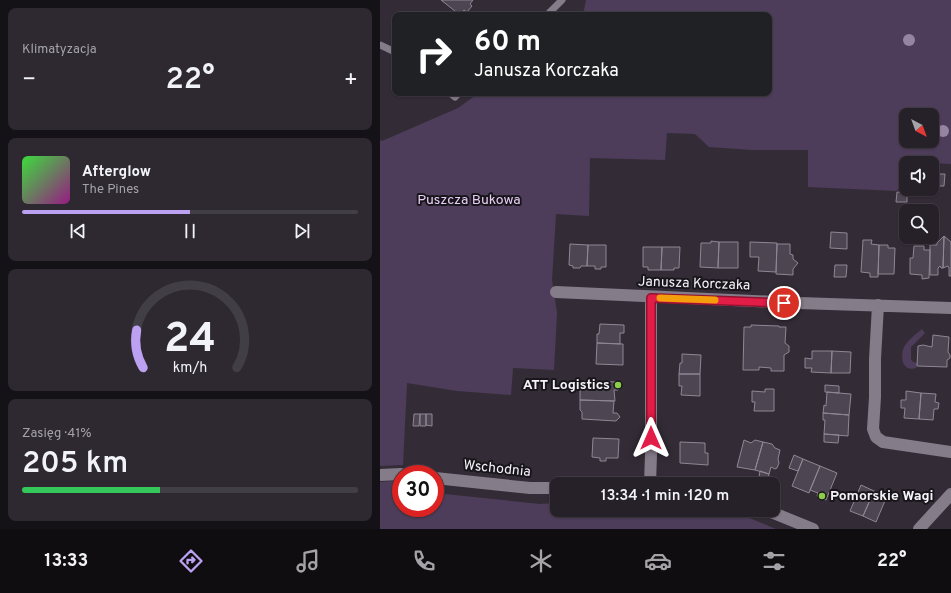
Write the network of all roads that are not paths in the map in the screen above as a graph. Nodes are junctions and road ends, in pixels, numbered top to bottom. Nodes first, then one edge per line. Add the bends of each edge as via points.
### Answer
1 (562, 0) edge
2 (550, 12) edge
3 (380, 46) edge
4 (392, 51) edge
5 (556, 292) dead end
6 (651, 298) junction
7 (878, 305) junction
8 (951, 308) edge
9 (951, 452) edge
10 (392, 474) edge
11 (380, 475) edge
12 (650, 477) edge
13 (444, 479) edge
14 (550, 488) edge
15 (951, 494) edge
16 (780, 516) edge
17 (813, 529) edge
18 (919, 529) edge

1 - 2 lane
3 - 4 lane
5 - 6 street, Janusza Korczaka
6 - 7 street, Janusza Korczaka
6 - 12 street
7 - 8 street, Janusza Korczaka
7 - 9 street via 873,429 876,437 884,442
10 - 11 street
13 - 14 street, Wschodnia
15 - 18 street
16 - 17 street

